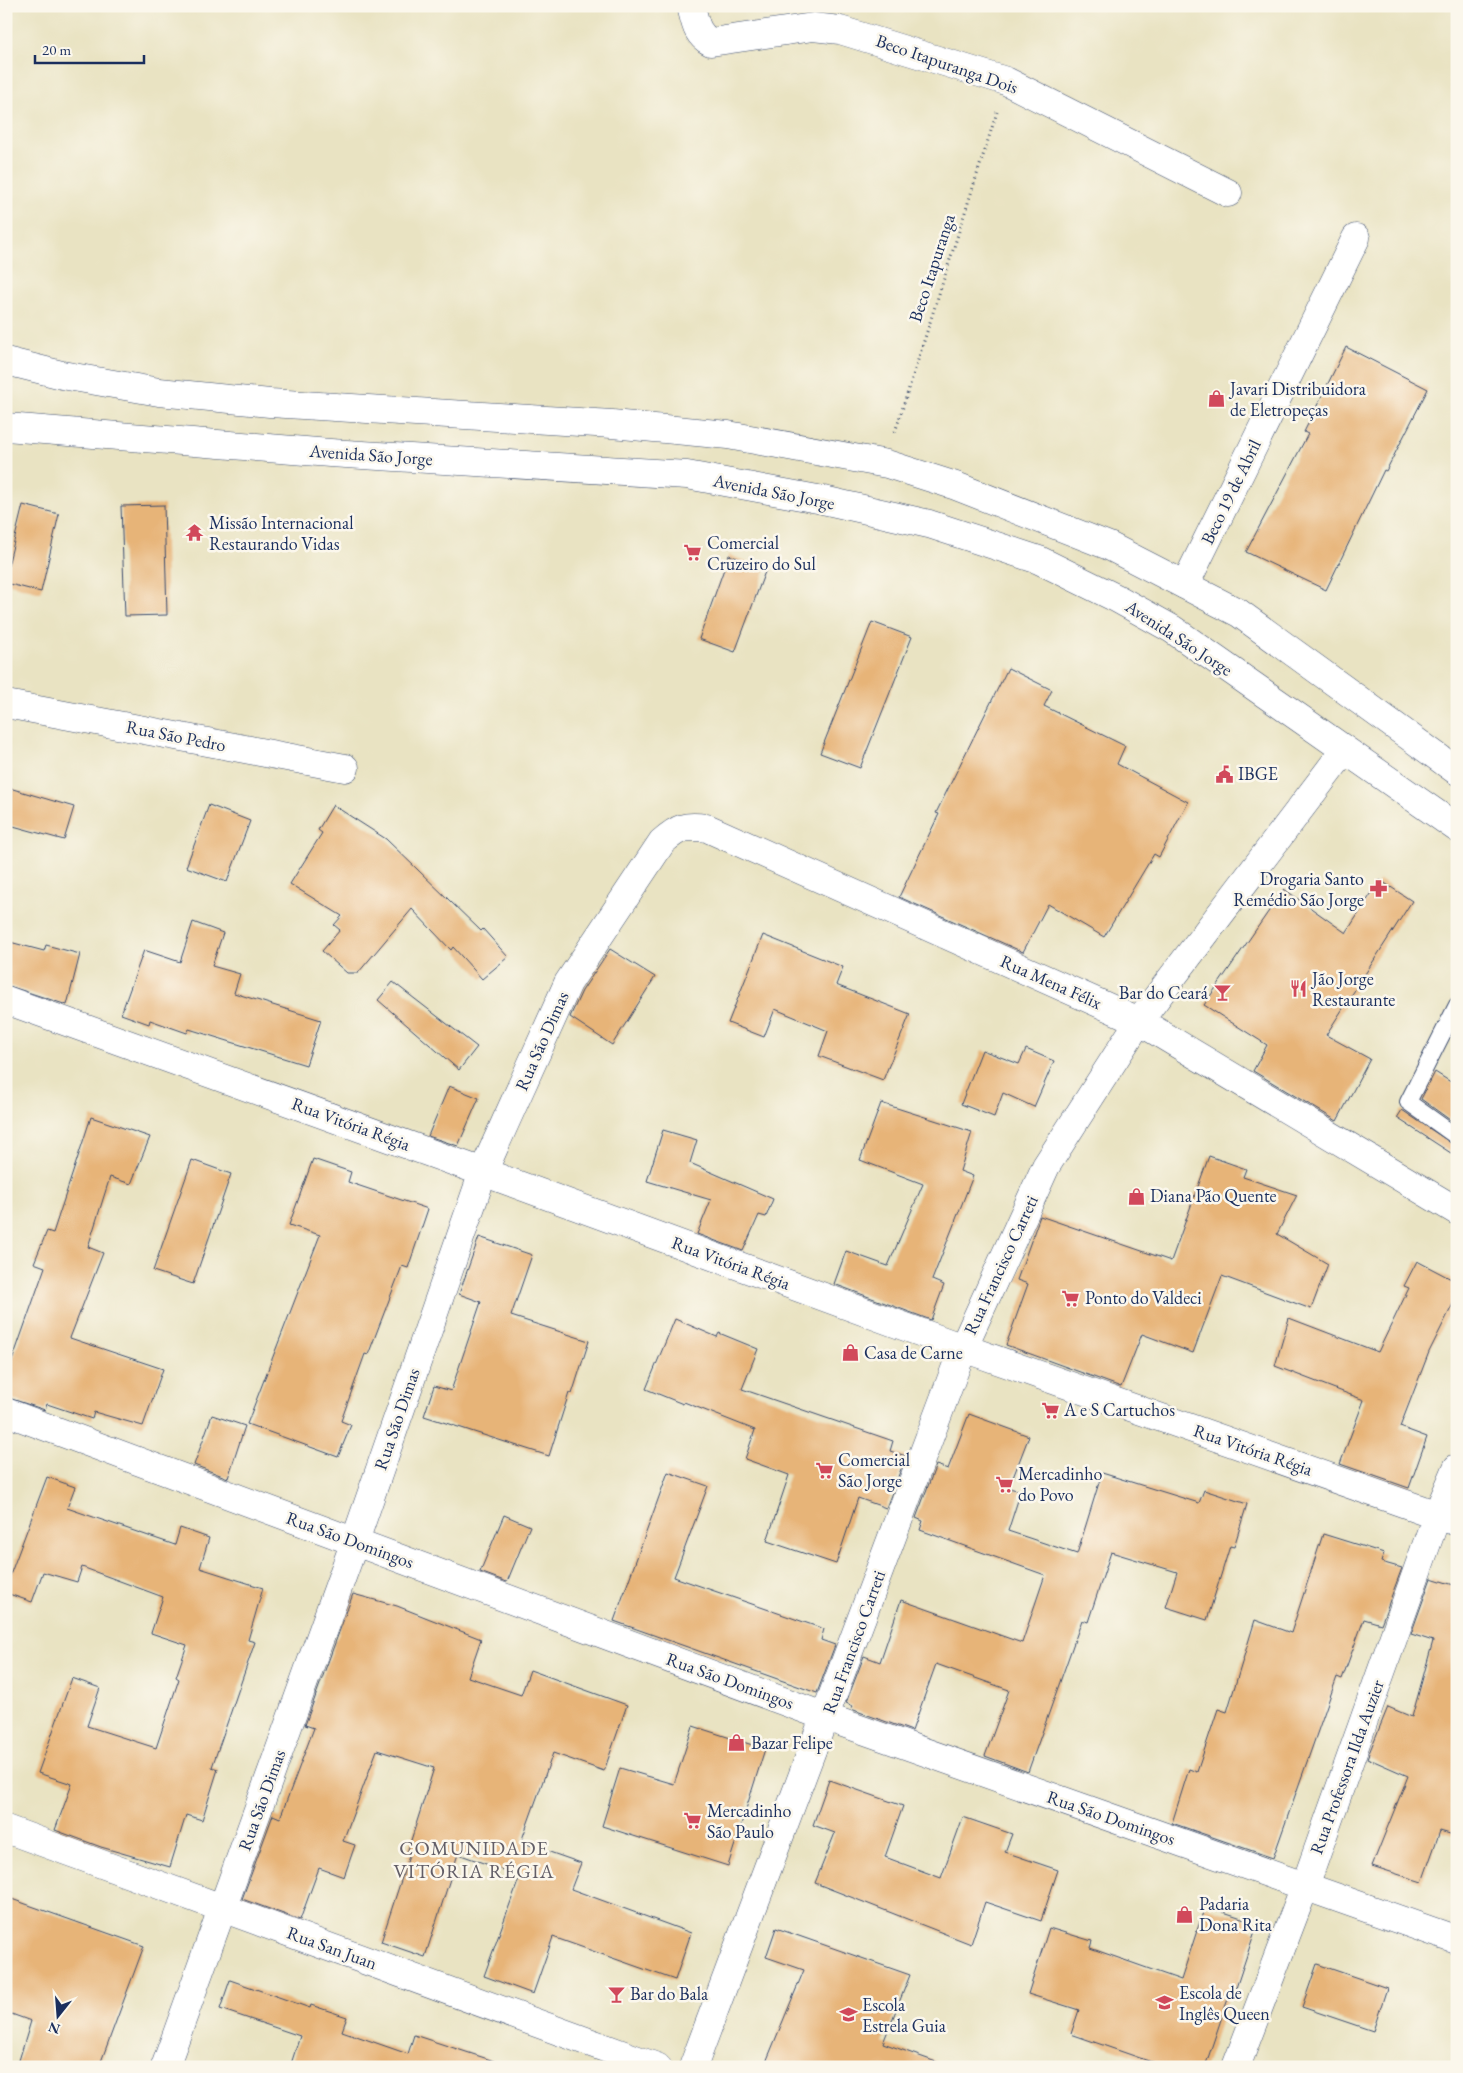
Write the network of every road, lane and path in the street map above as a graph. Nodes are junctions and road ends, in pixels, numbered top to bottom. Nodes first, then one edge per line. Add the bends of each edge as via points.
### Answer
1 (691, 6) edge
2 (1006, 81) junction
3 (1228, 193) dead end
4 (1356, 238) dead end
5 (6, 362) edge
6 (6, 427) edge
7 (887, 464) junction
8 (1185, 585) junction
9 (6, 704) edge
10 (1344, 752) junction
11 (345, 768) dead end
12 (1457, 771) edge
13 (707, 828) joint
14 (1457, 828) edge
15 (6, 1000) edge
16 (1456, 1006) edge
17 (1139, 1021) junction
18 (1457, 1137) edge
19 (483, 1172) junction
20 (1457, 1211) edge
21 (963, 1348) junction
22 (6, 1412) edge
23 (1457, 1468) edge
24 (1447, 1519) edge
25 (355, 1541) junction
26 (826, 1717) junction
27 (6, 1830) edge
28 (1305, 1886) junction
29 (223, 1908) junction
30 (1457, 1940) edge
31 (165, 2067) edge
32 (657, 2067) edge
33 (693, 2067) edge
34 (1236, 2067) edge

1 - 2 street, Beco Itapuranga Dois via 695,23 704,38 711,42 813,27 840,30
2 - 3 street, Beco Itapuranga Dois
2 - 7 path, Beco Itapuranga via 902,406
4 - 8 street, Beco 19 de Abril
5 - 7 street via 159,392 270,403 612,424 709,434
6 - 10 street, Avenida São Jorge via 330,453 687,475 929,524 1039,560 1118,599 1172,629
7 - 8 street via 956,486 1109,546
8 - 12 street via 1239,613
9 - 11 street, Rua São Pedro
10 - 14 street, Avenida São Jorge
10 - 17 street, Rua Francisco Carreti
13 - 17 street, Rua Mena Félix
13 - 19 street, Rua São Dimas via 689,826 674,831 662,842 568,983
15 - 19 street, Rua Vitória Régia
16 - 18 lane via 1408,1102
17 - 20 street, Rua Mena Félix
17 - 21 street, Rua Francisco Carreti via 1046,1166
19 - 21 street, Rua Vitória Régia
19 - 25 street, Rua São Dimas
21 - 24 street, Rua Vitória Régia
21 - 26 street, Rua Francisco Carreti
22 - 25 street, Rua São Domingos
23 - 24 street, Rua Professora Ilda Auzier
24 - 28 street, Rua Professora Ilda Auzier
25 - 26 street, Rua São Domingos
25 - 29 street, Rua São Dimas
26 - 28 street, Rua São Domingos
26 - 33 street, Rua Francisco Carreti
27 - 29 street, Rua San Juan
28 - 30 street, Rua São Domingos
28 - 34 street, Rua Professora Ilda Auzier
29 - 31 street, Rua São Dimas
29 - 32 street, Rua San Juan

